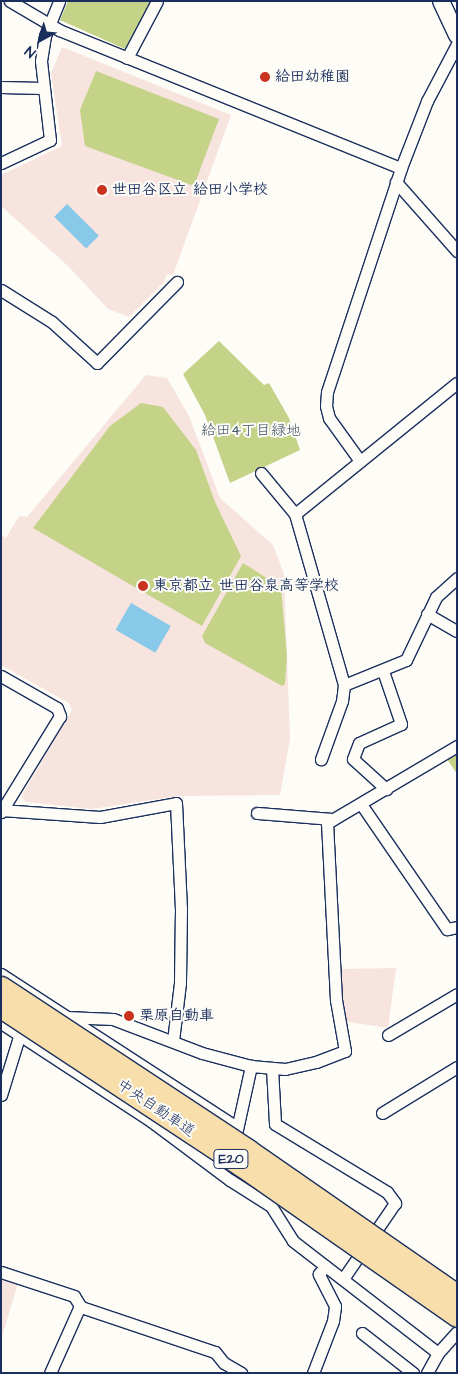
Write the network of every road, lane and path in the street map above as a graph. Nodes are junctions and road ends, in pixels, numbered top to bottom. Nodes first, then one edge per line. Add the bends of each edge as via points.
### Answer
1 (10, 1) edge
2 (59, 1) edge
3 (157, 1) edge
4 (442, 2) edge
5 (50, 24) junction
6 (457, 35) edge
7 (457, 44) edge
8 (127, 58) junction
9 (1, 87) edge
10 (42, 88) junction
11 (1, 163) edge
12 (400, 168) junction
13 (396, 182) junction
14 (457, 251) edge
15 (177, 282) dead end
16 (1, 290) edge
17 (457, 382) edge
18 (360, 461) junction
19 (261, 473) dead end
20 (295, 514) junction
21 (457, 578) edge
22 (427, 614) junction
23 (457, 632) edge
24 (382, 671) junction
25 (1, 676) edge
26 (344, 685) junction
27 (457, 746) edge
28 (321, 759) dead end
29 (386, 789) junction
30 (361, 804) junction
31 (2, 811) edge
32 (257, 813) dead end
33 (333, 819) junction
34 (457, 927) edge
35 (1, 974) edge
36 (1, 987) edge
37 (457, 994) edge
38 (40, 1000) junction
39 (1, 1007) edge
40 (66, 1017) junction
41 (1, 1023) edge
42 (18, 1034) junction
43 (388, 1035) dead end
44 (173, 1040) junction
45 (251, 1066) junction
46 (457, 1067) edge
47 (272, 1068) junction
48 (1, 1095) edge
49 (382, 1113) dead end
50 (237, 1128) junction
51 (230, 1180) junction
52 (325, 1266) junction
53 (1, 1272) edge
54 (343, 1279) junction
55 (457, 1295) edge
56 (80, 1306) junction
57 (457, 1316) edge
58 (457, 1332) edge
59 (362, 1333) dead end
60 (438, 1353) junction
61 (50, 1373) edge
62 (241, 1373) edge
63 (313, 1373) edge
64 (413, 1373) edge
65 (427, 1373) edge

1 - 5 street
2 - 5 street
3 - 8 street
4 - 6 main road
5 - 8 street
5 - 10 street via 41,61
7 - 12 street via 427,101
8 - 12 street
9 - 10 street
10 - 11 street via 50,140
12 - 13 street
13 - 14 street
13 - 18 street via 326,400 329,418
15 - 16 street via 96,363 52,322
17 - 18 street
18 - 20 street
19 - 20 street
20 - 26 street
21 - 22 street via 436,597
22 - 23 street
22 - 24 street via 406,660
24 - 26 street
24 - 29 street via 401,724 359,743 353,758
25 - 31 street via 57,708 60,716
26 - 28 street via 342,701
27 - 29 street
29 - 30 street
30 - 33 street
30 - 34 street via 447,929
31 - 44 street via 100,817 176,803 181,909 180,983
32 - 33 street
33 - 47 street via 327,824 327,834 336,1000 346,1049 309,1064 285,1070
35 - 38 street
36 - 55 highway, 中央自動車道 / E20, bridge via 232,1139
37 - 43 street
38 - 40 street
38 - 42 street
39 - 57 highway, 中央自動車道 / E20, bridge via 242,1166
40 - 44 street via 113,1019
40 - 50 street
41 - 42 street
42 - 48 street
42 - 51 street via 151,1121
44 - 45 street via 202,1053
45 - 47 street
45 - 50 street
46 - 49 street
47 - 54 street via 275,1124 387,1192 395,1203
50 - 51 street
51 - 52 street via 270,1206 286,1234
52 - 54 street
52 - 63 street via 319,1274 335,1306 333,1321
53 - 56 street via 74,1296
54 - 60 street
56 - 61 street
56 - 62 street via 215,1352 224,1363
58 - 60 street
59 - 64 street
60 - 65 street

